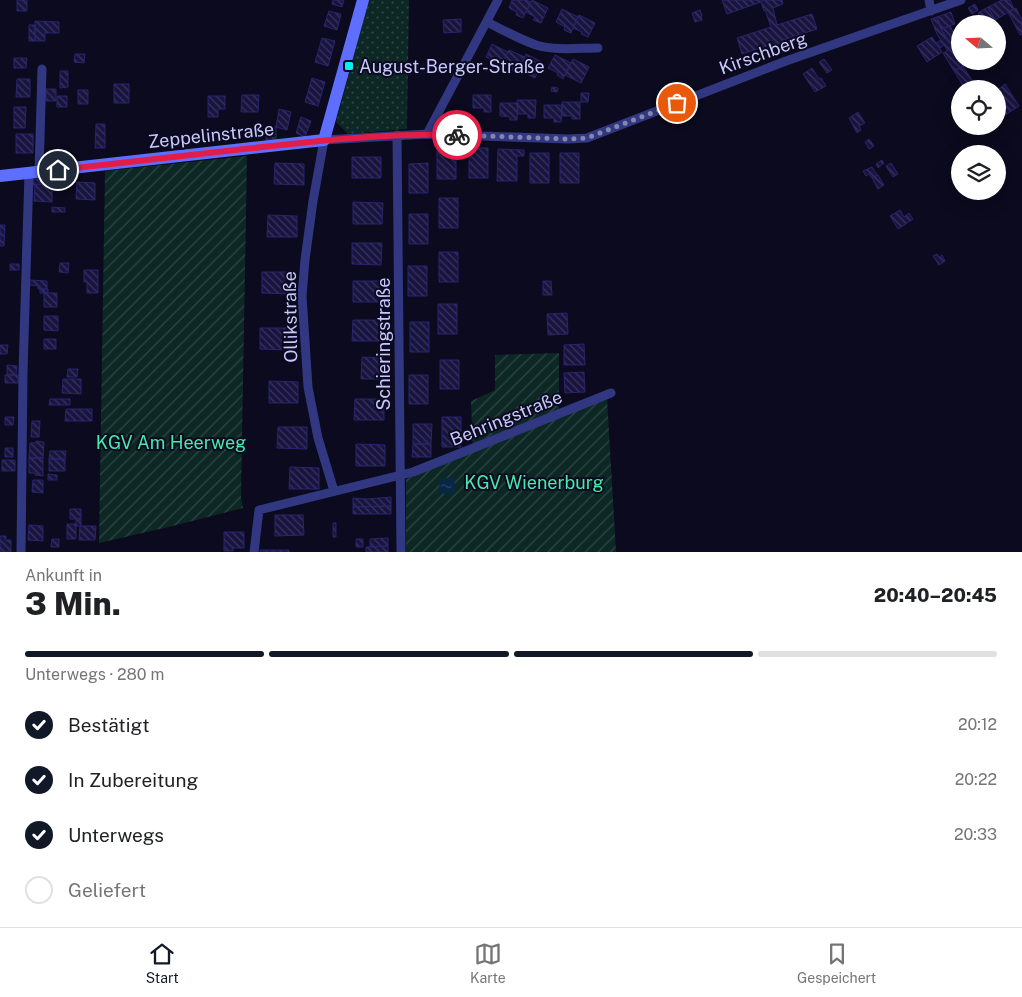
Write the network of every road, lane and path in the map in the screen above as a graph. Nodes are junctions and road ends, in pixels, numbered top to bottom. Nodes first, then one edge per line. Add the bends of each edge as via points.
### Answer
1 (363, 0) edge
2 (498, 0) edge
3 (930, 0) edge
4 (961, 0) edge
5 (931, 11) junction
6 (487, 22) junction
7 (598, 48) dead end
8 (42, 68) dead end
9 (426, 134) junction
10 (397, 135) junction
11 (324, 140) junction
12 (34, 172) junction
13 (0, 176) edge
14 (611, 394) dead end
15 (401, 475) junction
16 (334, 491) junction
17 (21, 552) edge
18 (254, 552) edge
19 (402, 552) edge

1 - 11 street
2 - 6 street
3 - 5 street
4 - 5 street, Kirschberg
5 - 9 street, Kirschberg via 786,61 587,138
6 - 7 street via 538,45
6 - 9 street
8 - 12 street
9 - 10 street, Zeppelinstraße
10 - 11 street, Zeppelinstraße
10 - 15 street, Schieringstraße
11 - 12 street, Zeppelinstraße
11 - 16 street, Ollikstraße via 302,296 308,387 318,438
12 - 13 street, Zeppelinstraße
12 - 17 street via 23,372
14 - 15 street, Behringstraße
15 - 16 street
15 - 19 street, Schieringstraße
16 - 18 street via 259,510

